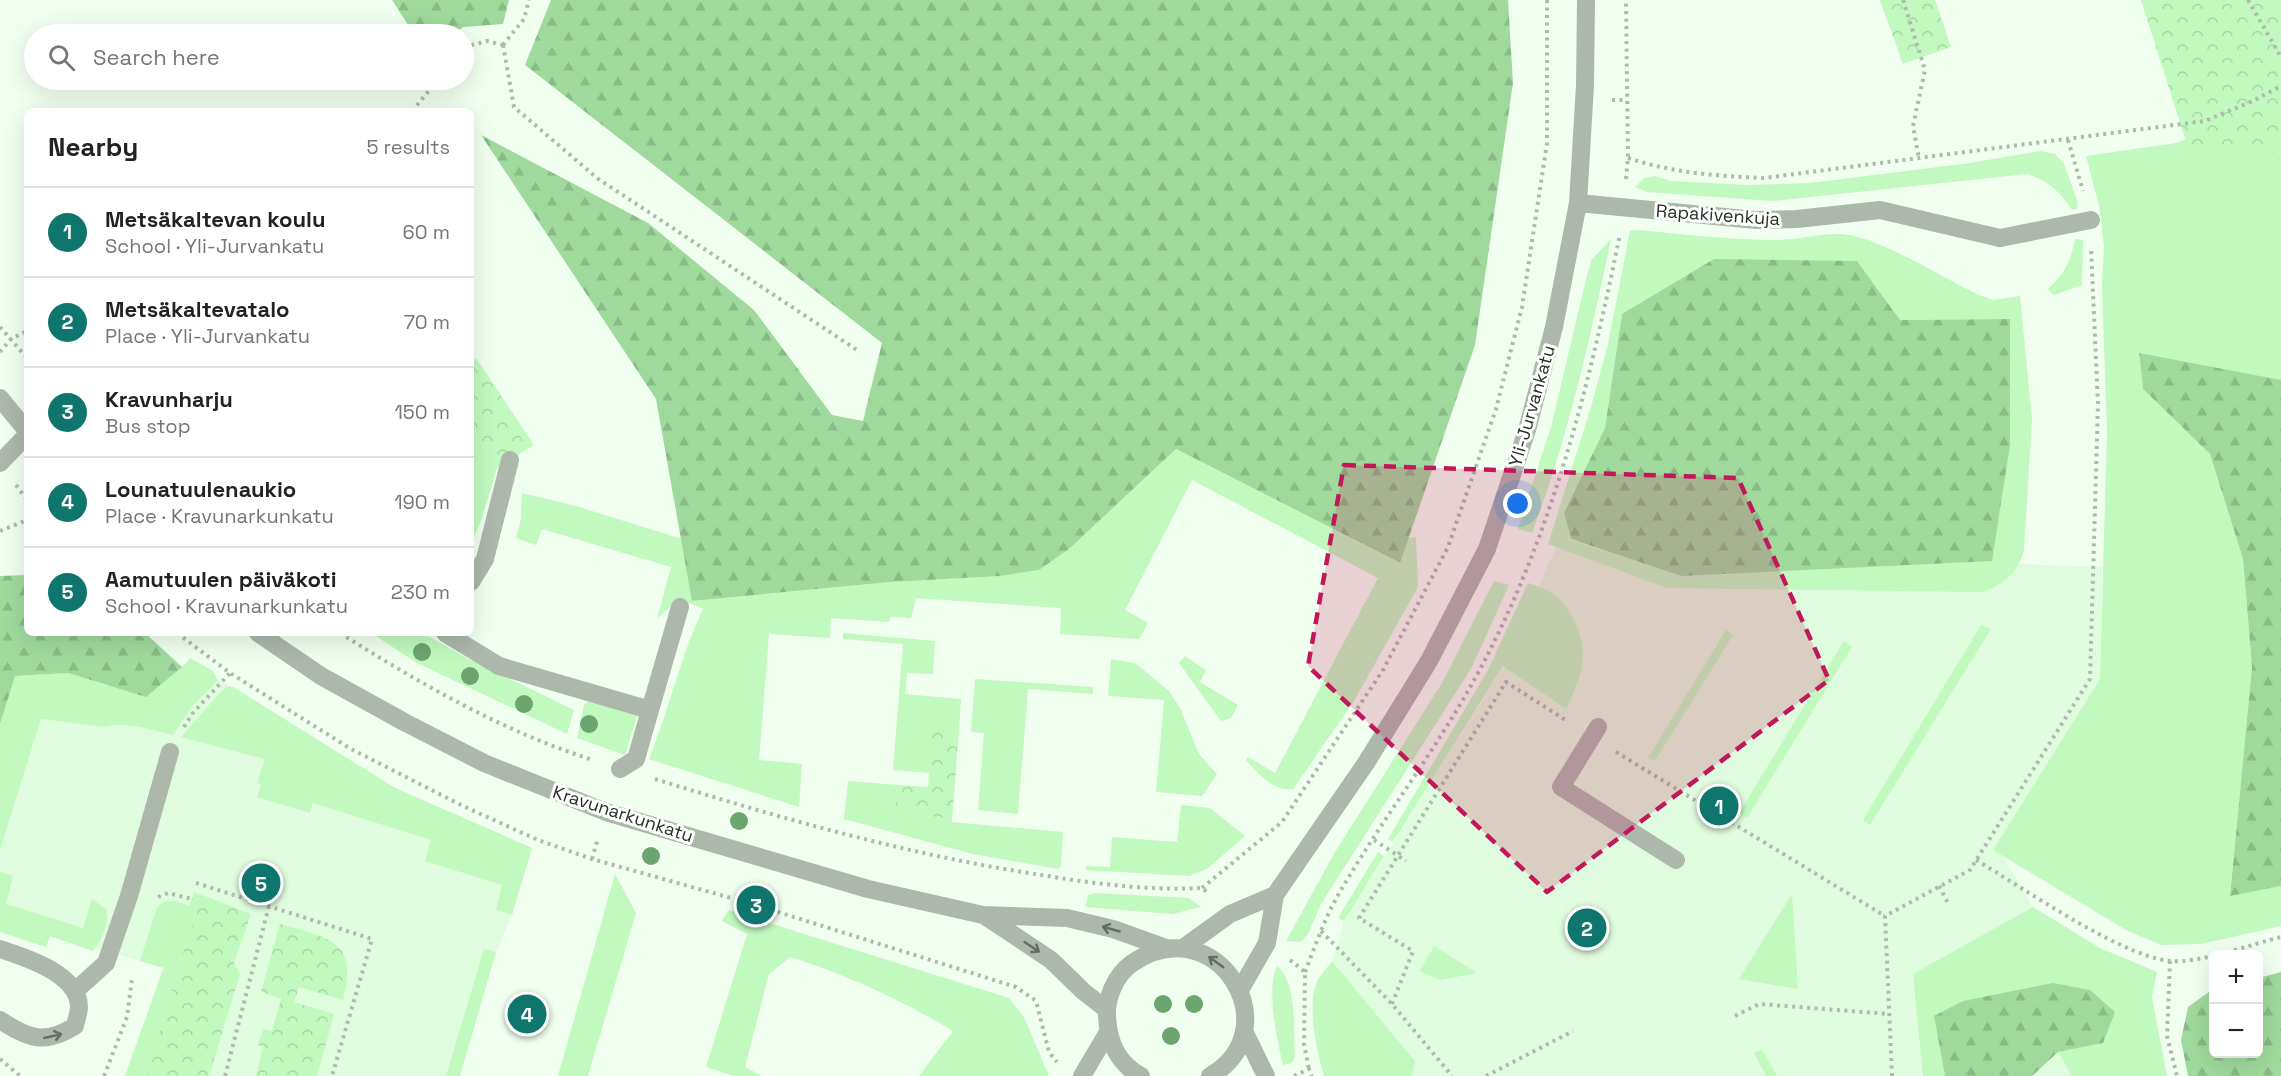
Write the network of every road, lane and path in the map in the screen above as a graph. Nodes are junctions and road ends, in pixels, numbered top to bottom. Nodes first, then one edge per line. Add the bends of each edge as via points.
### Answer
1 (528, 0) edge
2 (1547, 0) edge
3 (1586, 0) edge
4 (1903, 0) edge
5 (2248, 0) edge
6 (474, 44) edge
7 (503, 45) junction
8 (2281, 57) edge
9 (2281, 86) edge
10 (430, 90) edge
11 (415, 108) edge
12 (2068, 140) junction
13 (1628, 158) dead end
14 (1918, 159) junction
15 (1578, 203) junction
16 (2091, 220) junction
17 (0, 327) edge
18 (24, 332) edge
19 (10, 339) junction
20 (0, 351) edge
21 (860, 352) dead end
22 (24, 355) edge
23 (0, 398) edge
24 (24, 429) edge
25 (24, 436) edge
26 (510, 460) dead end
27 (0, 463) edge
28 (24, 521) edge
29 (0, 531) edge
30 (474, 577) edge
31 (680, 607) dead end
32 (181, 636) edge
33 (262, 636) edge
34 (345, 636) edge
35 (450, 636) edge
36 (230, 673) junction
37 (650, 710) junction
38 (1595, 732) junction
39 (170, 752) joint
40 (620, 768) junction
41 (1374, 840) dead end
42 (582, 856) junction
43 (1398, 856) junction
44 (1676, 860) dead end
45 (1976, 860) junction
46 (1406, 861) dead end
47 (580, 863) dead end
48 (196, 883) dead end
49 (1940, 886) junction
50 (1202, 888) junction
51 (1275, 895) junction
52 (1948, 903) dead end
53 (269, 906) junction
54 (1230, 914) junction
55 (983, 915) junction
56 (1885, 916) junction
57 (1321, 931) dead end
58 (2281, 937) edge
59 (1267, 943) junction
60 (1175, 948) junction
61 (0, 949) edge
62 (2170, 962) junction
63 (133, 970) dead end
64 (1240, 990) junction
65 (75, 991) junction
66 (1392, 1004) junction
67 (1106, 1009) junction
68 (1889, 1014) junction
69 (1735, 1016) dead end
70 (0, 1020) edge
71 (1244, 1031) junction
72 (1573, 1031) dead end
73 (1108, 1032) junction
74 (0, 1059) edge
75 (1061, 1069) dead end
76 (1309, 1069) junction
77 (20, 1076) edge
78 (104, 1076) edge
79 (225, 1076) edge
80 (332, 1076) edge
81 (1082, 1076) edge
82 (1141, 1076) edge
83 (1210, 1076) edge
84 (1266, 1076) edge
85 (1294, 1076) edge
86 (1312, 1076) edge
87 (1452, 1076) edge
88 (1486, 1076) edge
89 (1892, 1076) edge
90 (2176, 1076) edge

1 - 7 path via 524,19
2 - 50 path via 1547,143 1522,307 1496,408 1448,547 1383,670 1282,822
3 - 15 street, Yli-Jurvankatu
4 - 14 path via 1925,70 1913,126
5 - 8 path
6 - 7 path via 487,41
7 - 21 path via 514,107 597,178
9 - 12 path via 2205,121
10 - 11 path
12 - 14 path
12 - 16 path
13 - 14 path via 1696,174 1764,178
15 - 16 street, Rapakivenkuja via 1756,220 1880,210 2000,238
15 - 51 street, Yli-Jurvankatu via 1527,430 1487,549 1429,661 1366,763
16 - 45 path via 2098,404 2090,680
17 - 19 path
18 - 19 path
19 - 20 path
19 - 22 path
23 - 24 street
25 - 27 street
26 - 30 street via 485,560
28 - 29 path
31 - 37 street
32 - 36 path
33 - 55 street, Kravunarkunkatu via 321,676 406,723 484,763 578,802 868,889
34 - 40 path via 414,678 499,722
35 - 37 street via 499,666
36 - 39 path via 192,714
36 - 42 path via 371,759 473,811
37 - 40 street via 636,759
38 - 43 path via 1506,682
38 - 44 street via 1561,787
38 - 56 path
39 - 65 street via 106,963
40 - 50 path via 774,816 969,864 1081,881 1171,890
41 - 43 path
42 - 47 path
42 - 75 path via 756,905 1016,987 1036,1001 1049,1052
43 - 46 path
43 - 66 path via 1359,918 1413,951
45 - 49 path via 1970,870
45 - 62 path via 2136,952
48 - 53 path
49 - 52 path
49 - 56 path
50 - 54 path
51 - 54 street
51 - 59 street, Yli-Jurvankatu
53 - 79 path
53 - 80 path via 372,939
54 - 60 street
60 -> 55 street, Kravunarkunkatu via 1067,918
55 -> 67 street, Kravunarkunkatu via 1051,960
56 - 68 path
57 - 66 path
58 - 62 path
59 - 64 street, Yli-Jurvankatu
59 - 76 path via 1305,972 1304,1044
64 -> 60 street, Kravunarkunkatu via 1217,962 1201,952
60 - 67 street via 1144,955 1126,968 1113,987
61 - 65 street via 40,963
62 - 90 path via 2167,1036
63 - 78 path via 127,1017
64 - 71 street via 1245,1010
70 -> 65 street via 36,1039 59,1036 75,1026 79,1007
66 - 87 path
67 - 73 street
68 - 69 path via 1759,1004
68 - 89 path
71 - 83 street via 1235,1053
71 - 84 street
72 - 88 path
73 - 81 street
73 - 82 street via 1117,1054
74 - 77 path
76 - 85 path
76 - 86 path

